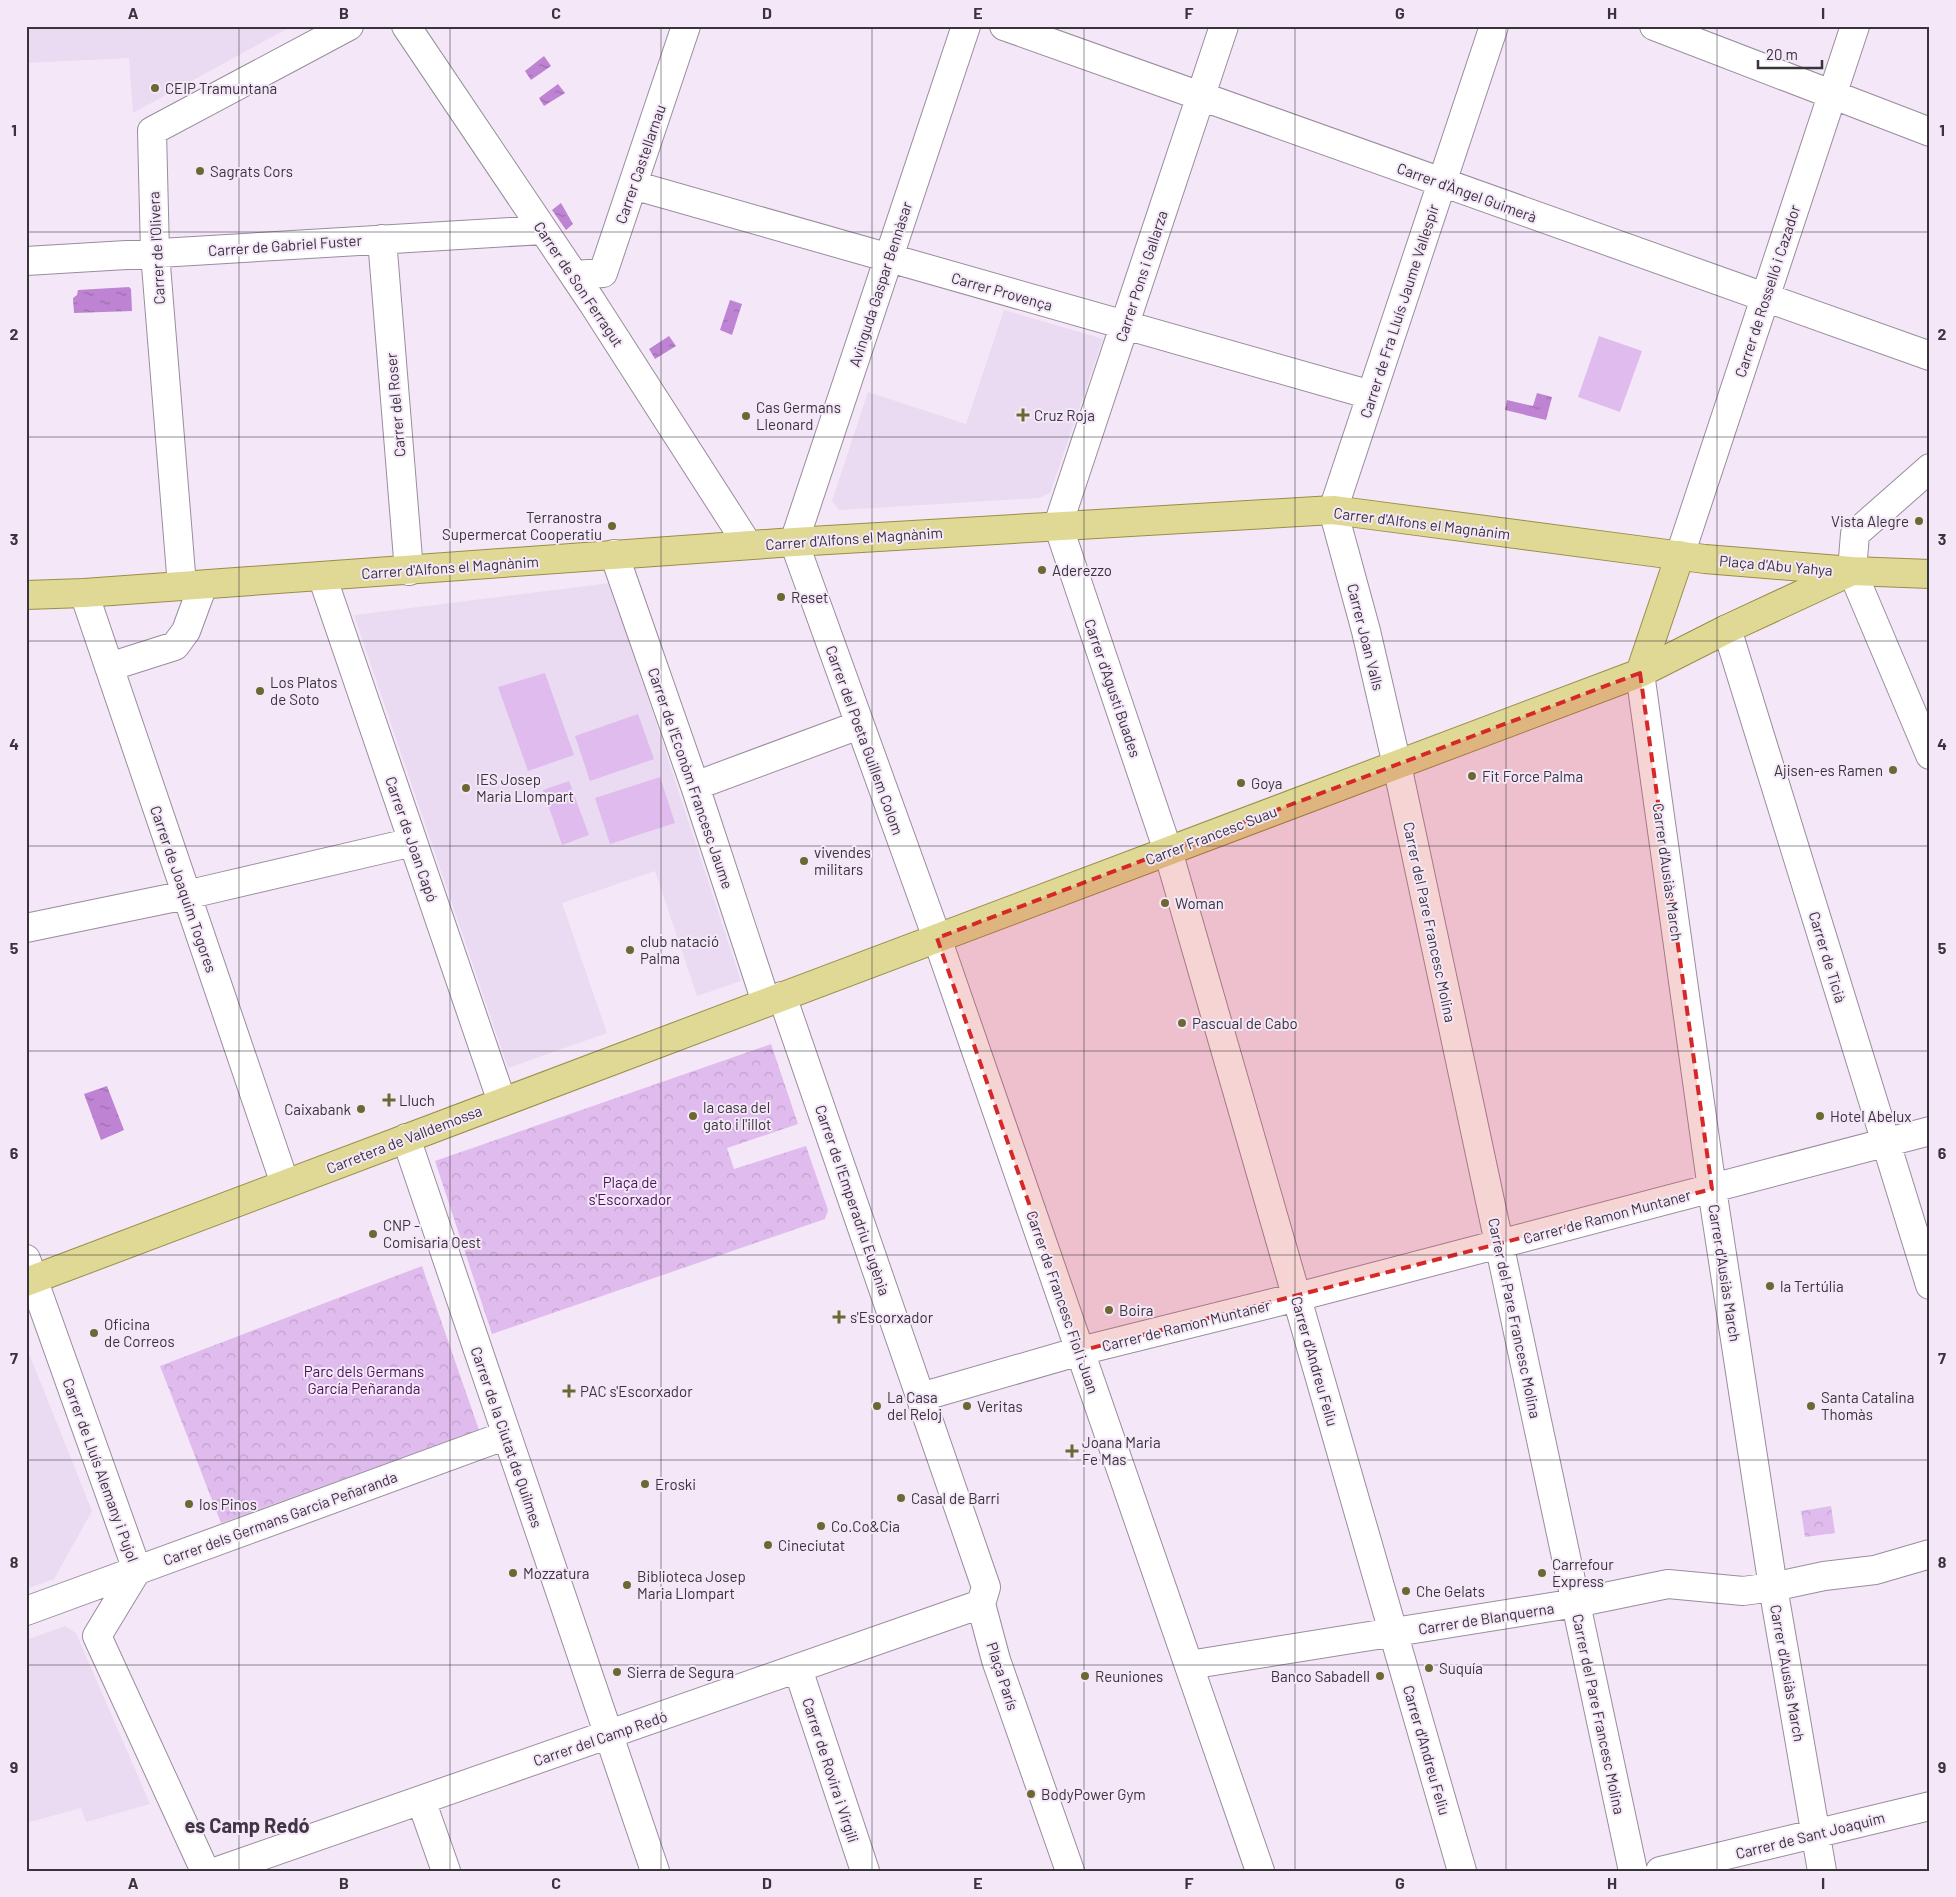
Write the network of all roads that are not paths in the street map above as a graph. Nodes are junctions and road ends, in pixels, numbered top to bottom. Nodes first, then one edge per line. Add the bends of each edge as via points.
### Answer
1 (349, 26) edge
2 (406, 26) edge
3 (686, 26) edge
4 (966, 26) edge
5 (1004, 26) edge
6 (1224, 26) edge
7 (1494, 26) edge
8 (1654, 26) edge
9 (1855, 26) edge
10 (428, 39) edge
11 (1832, 95) junction
12 (1200, 98) junction
13 (1930, 132) edge
14 (1442, 183) junction
15 (633, 185) junction
16 (543, 230) junction
17 (382, 239) junction
18 (154, 253) junction
19 (888, 258) junction
20 (26, 261) edge
21 (574, 275) junction
22 (1765, 298) junction
23 (1124, 325) junction
24 (1930, 356) edge
25 (1371, 395) junction
26 (1930, 468) edge
27 (1333, 510) junction
28 (1058, 525) junction
29 (794, 542) junction
30 (748, 546) junction
31 (614, 554) junction
32 (1680, 556) junction
33 (409, 571) junction
34 (1852, 571) junction
35 (1930, 574) edge
36 (322, 576) junction
37 (192, 586) junction
38 (84, 593) junction
39 (26, 595) edge
40 (1727, 629) junction
41 (106, 660) junction
42 (1640, 673) junction
43 (859, 725) junction
44 (1930, 755) edge
45 (1397, 765) junction
46 (695, 786) junction
47 (413, 842) junction
48 (1168, 851) junction
49 (186, 895) junction
50 (26, 928) edge
51 (937, 938) junction
52 (774, 999) junction
53 (502, 1102) junction
54 (1930, 1131) edge
55 (406, 1138) junction
56 (1886, 1142) junction
57 (285, 1184) junction
58 (1712, 1189) junction
59 (1499, 1244) junction
60 (28, 1273) edge
61 (1930, 1285) edge
62 (1297, 1297) junction
63 (1080, 1351) junction
64 (922, 1396) junction
65 (506, 1435) junction
66 (1930, 1554) edge
67 (137, 1570) junction
68 (1773, 1587) junction
69 (1576, 1603) junction
70 (981, 1604) junction
71 (26, 1611) edge
72 (1393, 1633) junction
73 (1189, 1665) junction
74 (798, 1669) junction
75 (609, 1735) junction
76 (421, 1800) junction
77 (1930, 1806) edge
78 (1815, 1834) junction
79 (205, 1871) edge
80 (218, 1871) edge
81 (446, 1871) edge
82 (655, 1871) edge
83 (865, 1871) edge
84 (1070, 1871) edge
85 (1260, 1871) edge
86 (1462, 1871) edge
87 (1633, 1871) edge
88 (1660, 1871) edge
89 (1822, 1871) edge

1 - 18 street, Carrer de l'Olivera via 152,131
2 - 10 street, Carrer de Son Ferragut
3 - 15 street, Carrer Castellarnau
4 - 19 street, Avinguda Gaspar Bennàsar
5 - 12 street, Carrer d'Àngel Guimerà
6 - 12 street, Carrer Pons i Gallarza
7 - 14 street, Carrer de Fra Lluís Jaume Vallespir
8 - 11 street
9 - 11 street, Carrer de Rosselló i Cazador
10 - 16 street, Carrer de Son Ferragut
11 - 13 street
11 - 22 street, Carrer de Rosselló i Cazador
12 - 14 street, Carrer d'Àngel Guimerà
12 - 23 street, Carrer Pons i Gallarza
14 - 22 street, Carrer d'Àngel Guimerà
14 - 25 street, Carrer de Fra Lluís Jaume Vallespir
15 - 19 street, Carrer Provença
15 - 21 street, Carrer Castellarnau via 603,273
16 - 17 street, Carrer de Gabriel Fuster
16 - 21 street, Carrer de Son Ferragut
17 - 18 street, Carrer de Gabriel Fuster
17 - 33 street, Carrer del Roser
18 - 20 street, Carrer de Gabriel Fuster
18 - 37 street, Carrer de l'Olivera
19 - 23 street, Carrer Provença
19 - 29 street, Avinguda Gaspar Bennàsar
21 - 30 street, Carrer de Son Ferragut
22 - 24 street, Carrer d'Àngel Guimerà
22 - 32 street, Carrer de Rosselló i Cazador
23 - 25 street, Carrer Provença
23 - 28 street, Carrer Pons i Gallarza
25 - 27 street, Carrer de Fra Lluís Jaume Vallespir
26 - 34 street via 1855,534
27 - 28 main road, Carrer d'Alfons el Magnànim
27 - 32 main road, Carrer d'Alfons el Magnànim
27 - 45 street, Carrer Joan Valls via 1366,631
28 - 29 main road, Carrer d'Alfons el Magnànim
28 - 48 street, Carrer d'Agustí Buades
29 - 30 main road, Carrer d'Alfons el Magnànim
29 - 43 street, Carrer del Poeta Guillem Colom
30 - 31 main road, Carrer d'Alfons el Magnànim
31 - 33 main road, Carrer d'Alfons el Magnànim
31 - 46 street, Carrer de l'Econòm Francesc Jaume
32 - 34 main road, Plaça d'Abu Yahya
32 - 42 main road
33 - 36 main road, Carrer d'Alfons el Magnànim
34 - 35 main road
34 - 40 main road, Plaça d'Abu Yahya
34 - 44 street
36 - 37 main road, Carrer d'Alfons el Magnànim
36 - 47 street, Carrer de Joan Capó
37 - 38 main road, Carrer d'Alfons el Magnànim
37 - 41 street via 194,612 175,646
38 - 39 main road, Carrer d'Alfons el Magnànim
38 - 41 street, Carrer de Joaquim Togores
40 - 42 main road, Plaça d'Abu Yahya
40 - 56 street, Carrer de Ticià
41 - 49 street, Carrer de Joaquim Togores
42 - 45 main road, Carrer Francesc Suau
42 - 58 street, Carrer d'Ausiàs March
43 - 46 street
43 - 51 street, Carrer del Poeta Guillem Colom
45 - 48 main road, Carrer Francesc Suau
45 - 59 street, Carrer del Pare Francesc Molina
46 - 52 street, Carrer de l'Econòm Francesc Jaume
47 - 49 street
47 - 53 street, Carrer de Joan Capó
48 - 51 main road, Carrer Francesc Suau
48 - 62 street, Carrer d'Andreu Feliu
49 - 50 street
49 - 57 street, Carrer de Joaquim Togores
51 - 52 main road, Carrer Francesc Suau
51 - 63 street, Carrer de Francesc Fiol i Juan
52 - 53 main road, Carretera de Valldemossa
52 - 64 street, Carrer de l'Emperadriu Eugènia
53 - 55 main road, Carretera de Valldemossa
54 - 56 street, Carrer de Ramon Muntaner
55 - 57 main road, Carretera de Valldemossa
55 - 65 street, Carrer de la Ciutat de Quilmes
56 - 58 street, Carrer de Ramon Muntaner
56 - 61 street, Carrer de Ticià
57 - 60 main road, Carretera de Valldemossa
58 - 59 street, Carrer de Ramon Muntaner
58 - 68 street, Carrer d'Ausiàs March
59 - 62 street, Carrer de Ramon Muntaner
59 - 69 street, Carrer del Pare Francesc Molina
60 - 67 street, Carrer de Lluís Alemany i Pujol
62 - 63 street, Carrer de Ramon Muntaner
62 - 72 street, Carrer d'Andreu Feliu
63 - 64 street, Carrer de Ramon Muntaner
63 - 73 street, Carrer de Francesc Fiol i Juan
64 - 70 street, Carrer de l'Emperadriu Eugènia via 986,1587
65 - 67 street, Carrer dels Germans García Peñaranda
65 - 75 street, Carrer de la Ciutat de Quilmes
66 - 68 street, Carrer de Blanquerna via 1875,1570
67 - 71 street, Carrer dels Germans García Peñaranda
67 - 79 street, Carrer de Lluís Alemany i Pujol via 96,1636
68 - 69 street, Carrer de Blanquerna via 1743,1591 1668,1584
68 - 78 street, Carrer d'Ausiàs March
69 - 72 street, Carrer de Blanquerna
69 - 87 street, Carrer del Pare Francesc Molina
70 - 74 street, Carrer del Camp Redó
70 - 84 street, Plaça París via 996,1660
72 - 73 street, Carrer de Blanquerna
72 - 86 street, Carrer d'Andreu Feliu
73 - 85 street, Carrer de Francesc Fiol i Juan
74 - 75 street, Carrer del Camp Redó
74 - 83 street, Carrer de Rovira i Virgili
75 - 76 street, Carrer del Camp Redó
75 - 82 street, Carrer de la Ciutat de Quilmes
76 - 80 street, Carrer del Camp Redó
76 - 81 street
77 - 78 street, Carrer de Sant Joaquim
78 - 88 street, Carrer de Sant Joaquim
78 - 89 street, Carrer d'Ausiàs March

